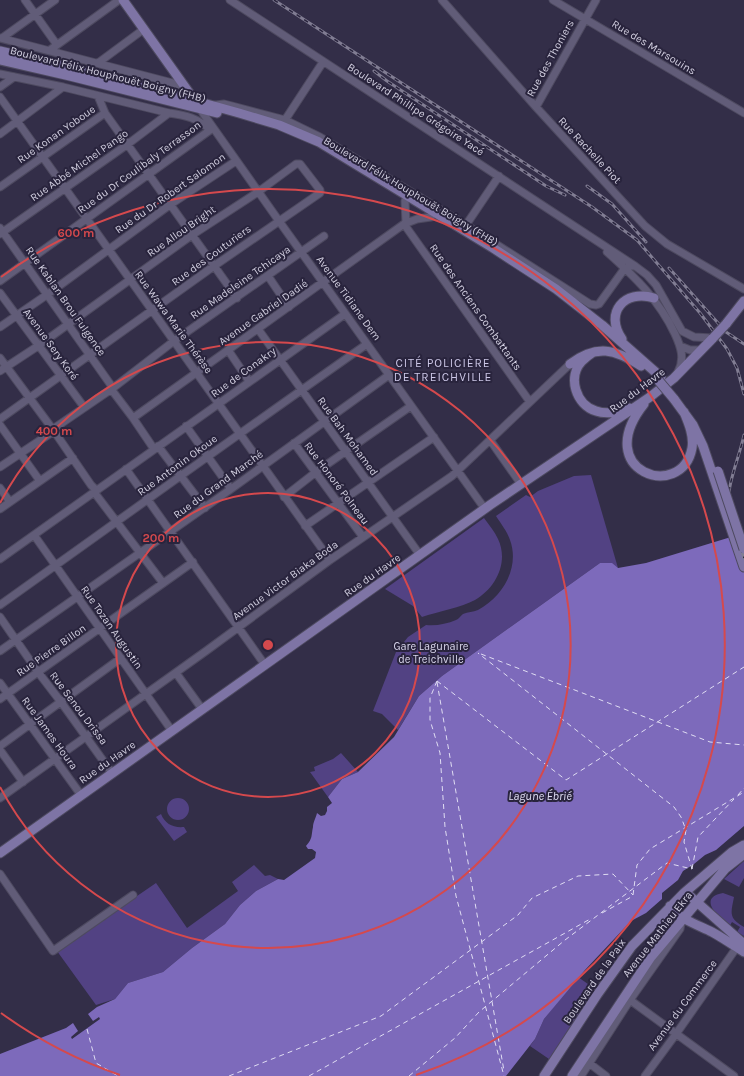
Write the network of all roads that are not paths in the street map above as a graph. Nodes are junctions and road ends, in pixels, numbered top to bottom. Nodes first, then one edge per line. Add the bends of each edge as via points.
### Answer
1 (25, 0) edge
2 (55, 0) edge
3 (119, 0) edge
4 (123, 0) edge
5 (230, 0) edge
6 (442, 0) edge
7 (553, 0) edge
8 (596, 0) edge
9 (35, 14) junction
10 (585, 18) junction
11 (144, 29) junction
12 (1, 38) edge
13 (58, 45) junction
14 (50, 50) junction
15 (0, 51) edge
16 (0, 60) edge
17 (323, 62) junction
18 (98, 63) junction
19 (0, 74) edge
20 (14, 77) junction
21 (184, 86) junction
22 (0, 87) edge
23 (64, 87) junction
24 (116, 89) junction
25 (98, 96) junction
26 (0, 97) edge
27 (110, 99) junction
28 (194, 100) junction
29 (210, 105) junction
30 (536, 107) junction
31 (200, 109) junction
32 (105, 113) junction
33 (169, 113) junction
34 (744, 113) edge
35 (285, 120) junction
36 (18, 122) junction
37 (297, 126) junction
38 (211, 129) junction
39 (0, 134) edge
40 (303, 136) junction
41 (128, 144) junction
42 (43, 157) junction
43 (236, 161) junction
44 (148, 174) junction
45 (499, 176) junction
46 (0, 187) edge
47 (65, 188) junction
48 (258, 192) junction
49 (405, 201) junction
50 (170, 204) junction
51 (431, 217) junction
52 (87, 218) junction
53 (278, 221) junction
54 (405, 224) junction
55 (466, 225) junction
56 (1, 231) edge
57 (192, 235) junction
58 (324, 236) dead end
59 (591, 237) junction
60 (108, 249) junction
61 (301, 252) junction
62 (25, 262) junction
63 (214, 266) junction
64 (635, 266) junction
65 (625, 268) junction
66 (536, 269) junction
67 (268, 276) junction
68 (130, 280) junction
69 (0, 281) edge
70 (544, 281) junction
71 (323, 282) junction
72 (744, 289) edge
73 (0, 293) edge
74 (48, 294) junction
75 (237, 298) junction
76 (654, 298) junction
77 (744, 301) edge
78 (289, 307) junction
79 (153, 311) junction
80 (346, 314) junction
81 (17, 316) junction
82 (68, 324) junction
83 (0, 327) edge
84 (258, 329) junction
85 (713, 338) junction
86 (174, 341) junction
87 (367, 344) junction
88 (38, 346) junction
89 (680, 346) junction
90 (628, 347) junction
91 (228, 350) junction
92 (702, 350) junction
93 (592, 353) junction
94 (90, 355) junction
95 (0, 358) edge
96 (279, 360) junction
97 (570, 364) joint
98 (641, 366) junction
99 (6, 367) junction
100 (0, 371) edge
101 (197, 372) junction
102 (389, 375) junction
103 (60, 376) junction
104 (674, 378) junction
105 (660, 379) junction
106 (249, 381) junction
107 (112, 388) junction
108 (301, 390) junction
109 (650, 397) junction
110 (29, 398) junction
111 (676, 398) junction
112 (530, 402) junction
113 (218, 404) junction
114 (411, 406) junction
115 (84, 407) junction
116 (684, 412) junction
117 (133, 418) junction
118 (0, 419) edge
119 (324, 422) junction
120 (0, 425) edge
121 (186, 426) junction
122 (54, 431) junction
123 (240, 433) junction
124 (434, 437) junction
125 (490, 440) junction
126 (294, 443) junction
127 (156, 448) junction
128 (346, 452) junction
129 (21, 453) junction
130 (208, 456) junction
131 (73, 458) junction
132 (262, 466) junction
133 (0, 467) edge
134 (126, 469) junction
135 (458, 470) junction
136 (316, 472) junction
137 (715, 472) junction
138 (180, 477) junction
139 (40, 481) junction
140 (368, 482) junction
141 (521, 484) junction
142 (0, 488) edge
143 (231, 489) junction
144 (95, 491) junction
145 (284, 496) junction
146 (148, 500) junction
147 (10, 502) junction
148 (338, 503) junction
149 (205, 508) junction
150 (0, 509) edge
151 (485, 509) junction
152 (393, 516) junction
153 (116, 522) junction
154 (305, 526) junction
155 (171, 532) junction
156 (34, 535) junction
157 (363, 537) junction
158 (744, 549) edge
159 (141, 552) junction
160 (420, 555) junction
161 (0, 559) edge
162 (330, 560) junction
163 (192, 562) junction
164 (55, 566) junction
165 (744, 567) edge
166 (164, 583) junction
167 (77, 596) junction
168 (0, 604) edge
169 (0, 617) edge
170 (238, 627) junction
171 (100, 628) junction
172 (16, 640) junction
173 (0, 651) edge
174 (121, 658) junction
175 (265, 665) junction
176 (38, 672) junction
177 (176, 673) junction
178 (0, 683) edge
179 (8, 694) junction
180 (146, 694) junction
181 (0, 699) edge
182 (61, 702) junction
183 (202, 709) junction
184 (30, 725) junction
185 (172, 731) junction
186 (86, 737) junction
187 (0, 746) edge
188 (0, 750) edge
189 (55, 759) junction
190 (112, 773) junction
191 (23, 782) junction
192 (81, 795) junction
193 (0, 798) edge
194 (744, 845) edge
195 (0, 853) edge
196 (744, 854) edge
197 (0, 874) edge
198 (684, 892) junction
199 (133, 895) dead end
200 (696, 902) junction
201 (670, 906) junction
202 (682, 919) junction
203 (742, 945) edge
204 (633, 990) junction
205 (630, 1000) junction
206 (676, 1034) junction
207 (596, 1046) junction
208 (589, 1063) junction
209 (547, 1074) edge
210 (574, 1076) edge
211 (606, 1076) edge
212 (645, 1076) edge
213 (734, 1076) edge

1 - 9 street
2 - 9 street
3 - 13 street
4 - 11 main road, Avenue Tidiane Dem
5 - 17 street, Boulevard Phillipe Grégoire Yacé
6 - 30 street, Rue Rachelle Piot
7 - 10 street, Rue des Marsouins
8 - 10 street, Rue des Thoniers
9 - 12 street
9 - 13 street
10 - 30 street, Rue des Thoniers
10 - 34 street, Rue des Marsouins
11 - 18 street
11 - 21 main road, Avenue Tidiane Dem
12 - 14 street, Boulevard Félix Houphouët Boigny (FHB)
13 - 14 street
14 - 18 street, Boulevard Félix Houphouët Boigny (FHB)
15 - 28 main road, Boulevard Félix Houphouët Boigny (FHB)
16 - 24 main road, Boulevard Félix Houphouët Boigny (FHB)
17 - 35 street
17 - 45 street, Boulevard Phillipe Grégoire Yacé
18 - 21 street, Boulevard Félix Houphouët Boigny (FHB)
19 - 20 street
20 - 22 street
20 - 23 street
21 - 28 main road, Avenue Tidiane Dem
23 - 25 street
23 - 36 street
24 - 27 street
24 - 31 main road, Boulevard Félix Houphouët Boigny (FHB)
25 - 27 street
25 - 32 street
26 - 36 street, Rue Wawa Marie Thérèse
27 - 33 street
28 - 29 main road, Boulevard Félix Houphouët Boigny (FHB)
28 - 31 main road, Avenue Tidiane Dem
29 - 35 street, Boulevard Félix Houphouët Boigny (FHB) via 224,104
29 - 40 main road, Boulevard Félix Houphouët Boigny (FHB) via 279,125
30 - 72 street, Rue Rachelle Piot via 656,236
31 - 38 street, Avenue Tidiane Dem
31 - 49 main road, Boulevard Félix Houphouët Boigny (FHB) via 266,127 316,147
32 - 41 street
32 - 42 street, Rue Konan Yoboue
33 - 38 street via 189,116
33 - 41 street, Rue Abbé Michel Pango
35 - 37 street, Boulevard Félix Houphouët Boigny (FHB)
36 - 39 street
36 - 42 street, Rue Wawa Marie Thérèse
37 - 40 main road
37 - 55 street, Boulevard Félix Houphouët Boigny (FHB) via 336,146
38 - 43 street, Avenue Tidiane Dem
38 - 44 street, Rue du Dr Coulibaly Terrasson
40 - 70 main road, Boulevard Félix Houphouët Boigny (FHB) via 336,152
41 - 44 street
41 - 47 street, Rue Abbé Michel Pango
42 - 46 street, Rue Konan Yoboue
42 - 47 street, Rue Wawa Marie Thérèse
43 - 48 street, Avenue Tidiane Dem
43 - 50 street, Rue du Dr Robert Salomon
44 - 50 street
44 - 52 street, Rue du Dr Coulibaly Terrasson
45 - 55 street
45 - 59 street, Boulevard Phillipe Grégoire Yacé
47 - 52 street, Rue Wawa Marie Thérèse
47 - 56 street, Rue Abbé Michel Pango
48 - 53 street, Avenue Tidiane Dem
48 - 53 street, Rue Allou Bright via 298,163 320,189 320,193
48 - 57 street, Rue Allou Bright
49 - 51 main road, Boulevard Félix Houphouët Boigny (FHB)
49 - 54 street
50 - 57 street
50 - 60 street, Rue du Dr Robert Salomon
51 - 54 street, Avenue Gabriel Dadié
51 - 98 main road, Boulevard Félix Houphouët Boigny (FHB) via 510,264 564,301
52 - 60 street, Rue Wawa Marie Thérèse
52 - 62 street, Rue du Dr Coulibaly Terrasson
53 - 61 street, Avenue Tidiane Dem
53 - 63 street, Rue des Couturiers
54 - 71 street, Avenue Gabriel Dadié
54 - 112 street, Rue des Anciens Combattants
55 - 66 street, Boulevard Félix Houphouët Boigny (FHB)
56 - 62 street, Rue Kablan Brou Fulgence
57 - 63 street
57 - 68 street, Rue Allou Bright
58 - 61 street, Rue Madeleine Tchicaya
59 - 64 street, Boulevard Phillipe Grégoire Yacé
59 - 65 street, Boulevard Phillipe Grégoire Yacé
60 - 68 street, Rue Wawa Marie Thérèse
60 - 74 street, Rue du Dr Robert Salomon
61 - 67 street, Rue Madeleine Tchicaya
61 - 71 street, Avenue Tidiane Dem
62 - 69 street, Rue du Dr Coulibaly Terrasson
62 - 74 street, Rue Kablan Brou Fulgence
63 - 75 street
63 - 79 street, Rue des Couturiers
64 - 65 street
64 - 85 street, Boulevard Phillipe Grégoire Yacé via 656,285 682,331 694,337
65 - 66 street, Boulevard Félix Houphouët Boigny (FHB) via 601,303 596,305 590,304
65 - 76 street, Boulevard Phillipe Grégoire Yacé
66 - 70 main road
67 - 75 street, Rue Madeleine Tchicaya
67 - 78 street
68 - 79 street, Rue Wawa Marie Thérèse
68 - 82 street, Rue Allou Bright
70 - 90 main road, Boulevard Félix Houphouët Boigny (FHB) via 567,296
71 - 78 street, Avenue Gabriel Dadié
71 - 80 street, Avenue Tidiane Dem
73 - 81 street, Avenue Sery Koré
74 - 81 street, Rue du Dr Robert Salomon
74 - 82 street, Rue Kablan Brou Fulgence
75 - 86 street, Rue Madeleine Tchicaya
76 - 89 street, Boulevard Phillipe Grégoire Yacé
76 - 90 main road via 634,296 619,306 616,327
77 - 85 main road, Rue du Havre, bridge
78 - 84 street, Avenue Gabriel Dadié
79 - 86 street, Rue Wawa Marie Thérèse
79 - 94 street, Rue des Couturiers
80 - 87 street, Avenue Tidiane Dem
80 - 96 street, Rue de Conakry
81 - 83 street, Rue du Dr Robert Salomon
81 - 88 street, Avenue Sery Koré
82 - 88 street, Rue Allou Bright
82 - 94 street, Rue Kablan Brou Fulgence
84 - 91 street, Avenue Gabriel Dadié
84 - 96 street, Rue Bah Mohamed
85 - 92 main road, Rue du Havre
86 - 101 street, Rue Wawa Marie Thérèse
86 - 107 street, Rue Madeleine Tchicaya
87 - 102 street, Avenue Tidiane Dem
87 - 108 street, Rue Antonin Okoue
88 - 99 street, Rue Allou Bright
88 - 103 street, Avenue Sery Koré
89 - 92 street via 690,350
89 - 104 street, Boulevard Phillipe Grégoire Yacé via 682,362
90 - 105 main road
91 - 101 street, Avenue Gabriel Dadié
91 - 106 street
92 - 104 main road, Rue du Havre
93 - 97 main road
93 - 98 main road via 620,353
93 - 109 main road via 579,364 574,380 577,393 584,404 596,411 612,413
94 - 103 street, Rue des Couturiers
94 - 107 street, Rue Kablan Brou Fulgence
95 - 99 street
96 - 106 street, Rue de Conakry
96 - 108 street, Rue Bah Mohamed
97 - 112 street, Avenue Victor Biaka Boda
98 - 105 main road
99 - 100 street, Rue Allou Bright
99 - 110 street
101 - 113 street, Rue Wawa Marie Thérèse
101 - 117 street, Avenue Gabriel Dadié
102 - 114 street, Avenue Tidiane Dem
102 - 119 street, Rue du Grand Marché
103 - 110 street, Rue des Couturiers
103 - 115 street, Avenue Sery Koré
104 - 109 main road, Rue du Havre
105 - 111 main road, bridge
106 - 113 street, Rue de Conakry
107 - 115 street, Rue Madeleine Tchicaya
107 - 117 street, Rue Kablan Brou Fulgence
108 - 119 street, Rue Bah Mohamed
108 - 123 street, Rue Antonin Okoue
109 - 116 main road via 632,422 627,439 630,458 635,466 648,475 661,476 673,473 688,459 692,443
109 - 141 main road, Rue du Havre
110 - 118 street, Rue des Couturiers
110 - 122 street
111 - 116 main road
111 - 137 main road via 689,410 709,444
112 - 125 street, Avenue Victor Biaka Boda
113 - 121 street, Rue de Conakry
113 - 123 street, Rue Wawa Marie Thérèse
114 - 124 street, Avenue Tidiane Dem
114 - 128 street
115 - 122 street, Rue Madeleine Tchicaya
116 - 137 main road
117 - 127 street, Rue Kablan Brou Fulgence
119 - 126 street, Rue du Grand Marché
119 - 128 street, Rue Bah Mohamed
120 - 129 street
121 - 127 street, Rue de Conakry
121 - 130 street
122 - 129 street, Rue Madeleine Tchicaya
122 - 131 street
123 - 130 street, Rue Antonin Okoue
123 - 132 street, Rue Wawa Marie Thérèse
124 - 135 street, Avenue Tidiane Dem
124 - 140 street
125 - 135 street, Avenue Victor Biaka Boda
125 - 141 street
126 - 132 street, Rue du Grand Marché
126 - 136 street, Rue Honoré Polneau
127 - 134 street, Rue de Conakry
127 - 138 street, Rue Kablan Brou Fulgence
128 - 136 street
128 - 140 street, Rue Bah Mohamed
129 - 133 street, Rue Madeleine Tchicaya
129 - 139 street
130 - 138 street, Rue Antonin Okoue
130 - 143 street
131 - 139 street
131 - 144 street
132 - 143 street, Rue du Grand Marché
132 - 145 street, Rue Wawa Marie Thérèse
134 - 144 street, Rue de Conakry
134 - 146 street
135 - 151 street, Avenue Tidiane Dem
135 - 152 street, Avenue Victor Biaka Boda
136 - 145 street
136 - 148 street, Rue Honoré Polneau
137 - 158 main road, bridge
137 - 165 main road
138 - 146 street, Rue Antonin Okoue
138 - 149 street, Rue Kablan Brou Fulgence
139 - 147 street
140 - 148 street
140 - 152 street, Rue Bah Mohamed
141 - 151 main road, Rue du Havre
142 - 147 street
143 - 149 street, Rue du Grand Marché
144 - 153 street
144 - 156 street, Rue de Conakry
145 - 154 street, Rue Wawa Marie Thérèse
146 - 153 street, Rue Antonin Okoue
146 - 155 street
147 - 150 street
148 - 154 street
148 - 157 street, Rue Honoré Polneau
149 - 155 street, Rue du Grand Marché
151 - 160 main road, Rue du Havre
152 - 157 street, Avenue Victor Biaka Boda
152 - 160 street, Rue Bah Mohamed
153 - 159 street
153 - 164 street, Rue Antonin Okoue
154 - 162 street, Rue Wawa Marie Thérèse
155 - 159 street, Rue du Grand Marché
155 - 163 street
156 - 161 street, Rue de Conakry
156 - 164 street, Rue Tozan Augustin
157 - 162 street, Avenue Victor Biaka Boda
159 - 166 street
159 - 167 street, Rue du Grand Marché
160 - 175 main road, Rue du Havre
162 - 170 street, Avenue Victor Biaka Boda
163 - 166 street, Rue Pierre Billon
163 - 170 street
164 - 167 street, Rue Tozan Augustin
164 - 168 street, Rue Antonin Okoue
166 - 171 street, Rue Pierre Billon
167 - 171 street, Rue Tozan Augustin
167 - 172 street, Rue du Grand Marché
169 - 172 street, Rue Senou Drissa
170 - 175 street
170 - 177 street, Avenue Victor Biaka Boda
171 - 174 street, Rue Tozan Augustin
171 - 176 street, Rue Pierre Billon
172 - 173 street, Rue du Grand Marché
172 - 176 street, Rue Senou Drissa
174 - 180 street, Rue Tozan Augustin
174 - 182 street
175 - 183 main road, Rue du Havre
176 - 179 street, Rue Pierre Billon
176 - 182 street, Rue Senou Drissa
177 - 180 street, Avenue Victor Biaka Boda
177 - 183 street
178 - 179 street, Rue James Houra
179 - 181 street, Rue Pierre Billon
179 - 184 street, Rue James Houra
180 - 185 street, Rue Tozan Augustin
180 - 186 street, Avenue Victor Biaka Boda
182 - 184 street
182 - 186 street, Rue Senou Drissa
183 - 185 main road, Rue du Havre
184 - 187 street
184 - 189 street, Rue James Houra
185 - 190 main road, Rue du Havre
186 - 189 street, Avenue Victor Biaka Boda
186 - 190 street, Rue Senou Drissa
188 - 191 street
189 - 191 street, Avenue Victor Biaka Boda
189 - 192 street, Rue James Houra
190 - 192 main road, Rue du Havre
191 - 193 street, Avenue Victor Biaka Boda
192 - 195 main road, Rue du Havre
194 - 198 main road, Boulevard de la Paix
196 - 200 main road, Avenue Mathieu Ekra via 725,869
197 - 199 street via 53,950
198 - 200 main road
198 - 201 main road, Boulevard de la Paix
200 - 202 main road, Avenue Mathieu Ekra
200 - 203 main road
201 - 202 main road
201 - 209 main road, Boulevard de la Paix via 632,946 597,995
202 - 203 main road
202 - 204 main road, Avenue Mathieu Ekra via 651,957
203 - 206 street, Avenue du Commerce
204 - 205 street
204 - 207 main road, Avenue Mathieu Ekra
205 - 206 street
205 - 207 street
206 - 212 street, Avenue du Commerce
206 - 213 street
207 - 208 street
207 - 210 main road, Avenue Mathieu Ekra
208 - 210 street
208 - 211 street

